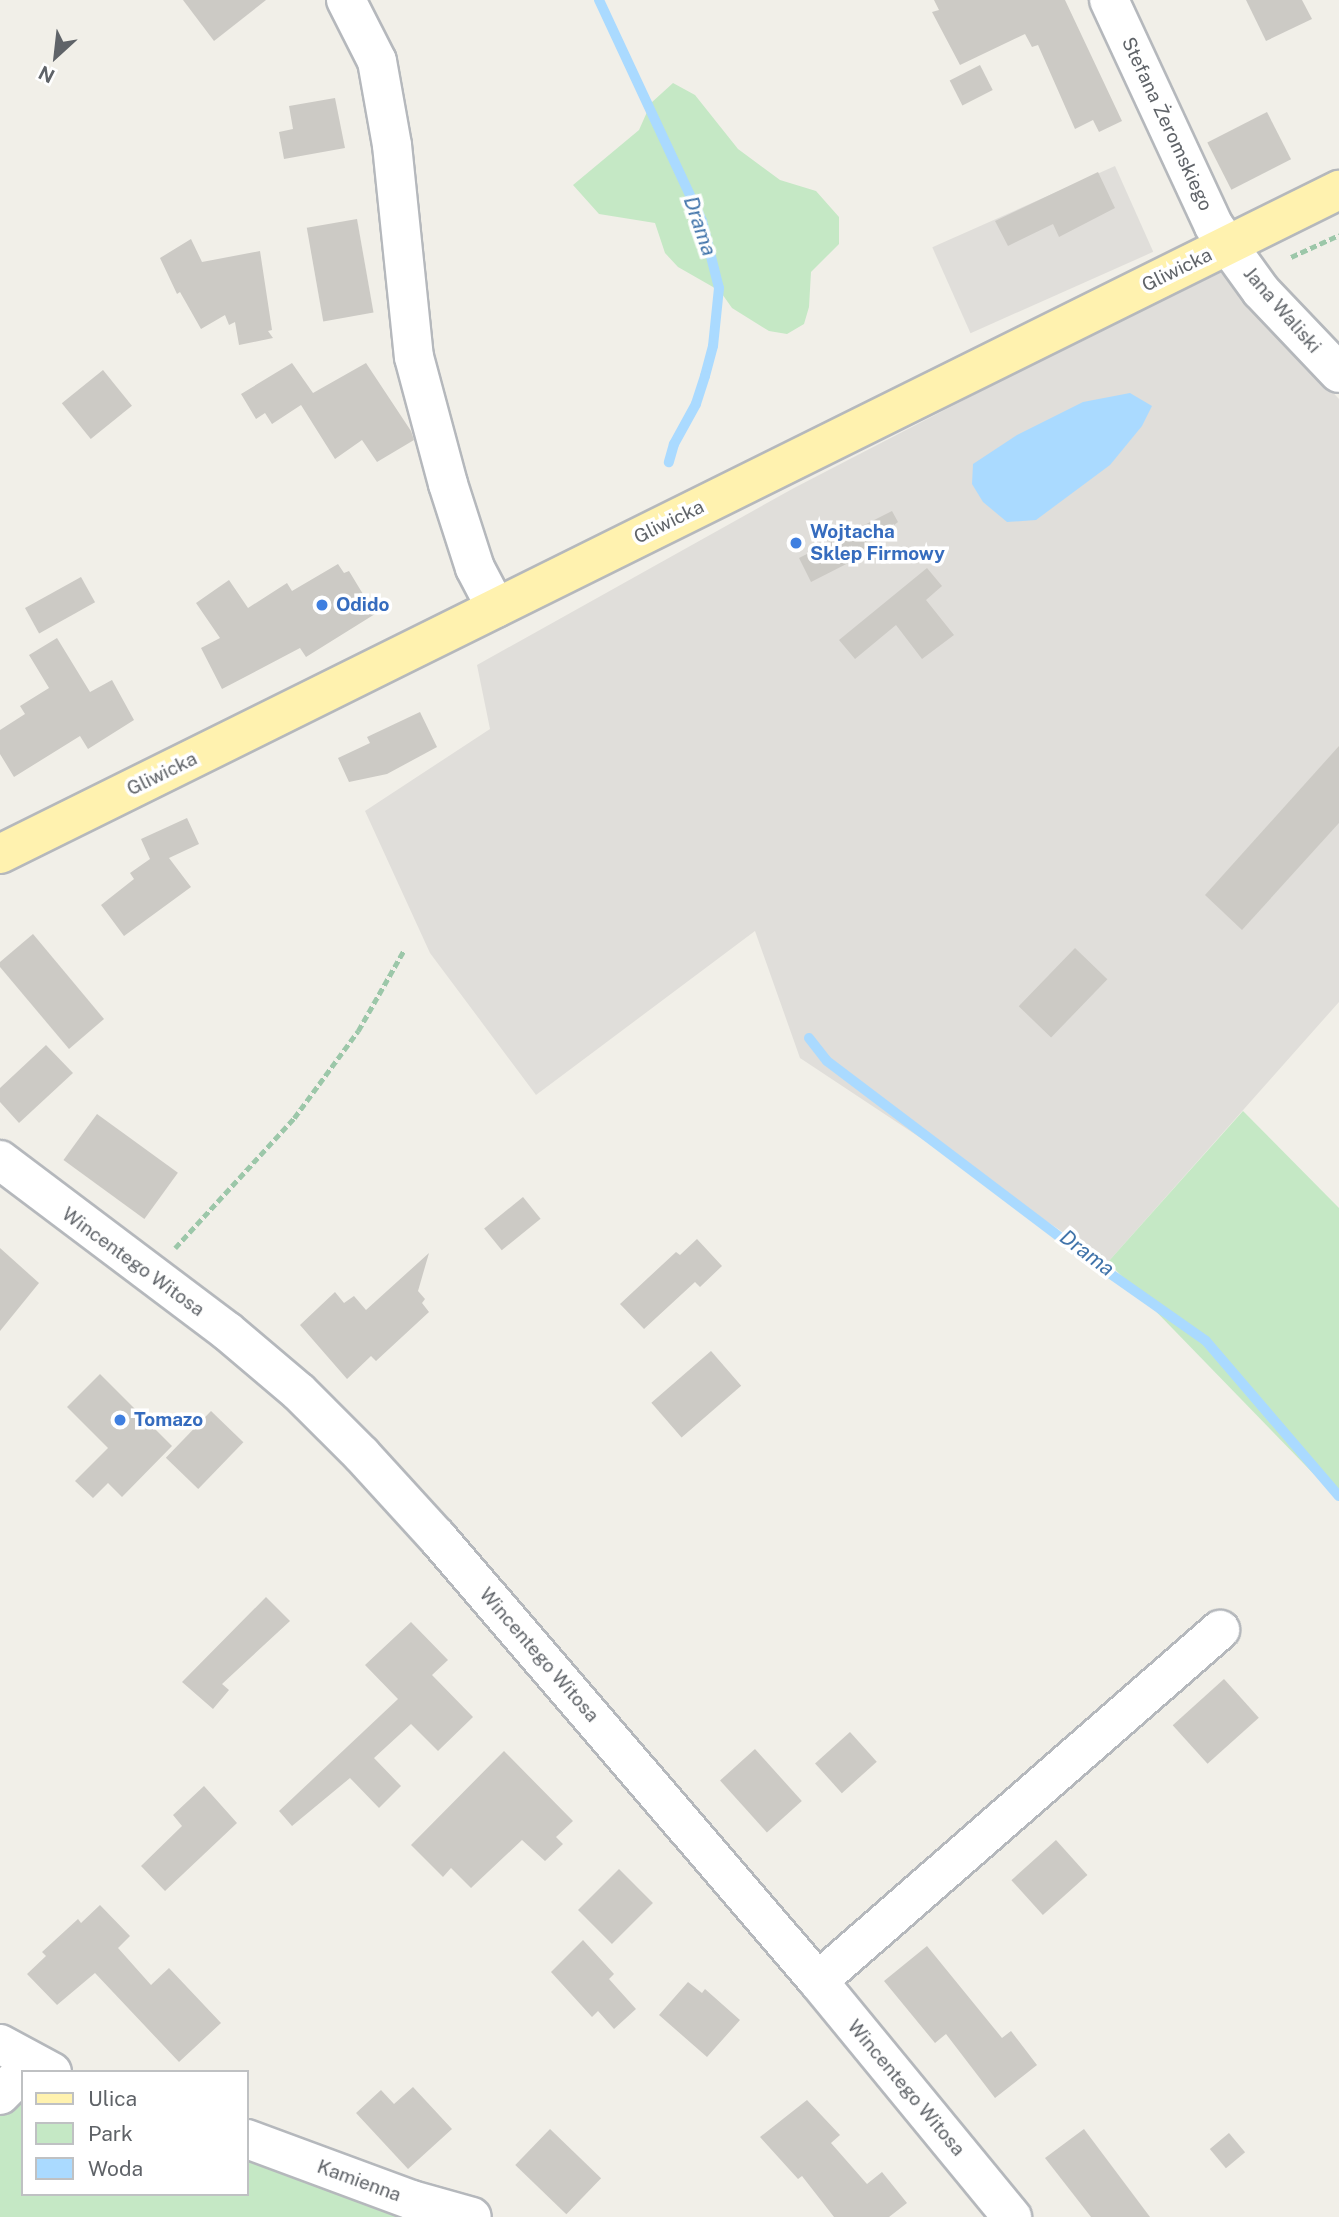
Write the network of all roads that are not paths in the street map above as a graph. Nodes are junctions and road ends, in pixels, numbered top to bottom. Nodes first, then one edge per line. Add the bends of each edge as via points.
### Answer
1 (346, 0) edge
2 (1109, 0) edge
3 (1339, 190) edge
4 (1227, 245) junction
5 (1339, 373) edge
6 (496, 608) junction
7 (0, 854) edge
8 (0, 1160) edge
9 (1220, 1630) dead end
10 (818, 1981) junction
11 (0, 2044) edge
12 (33, 2070) edge
13 (21, 2079) edge
14 (0, 2095) edge
15 (248, 2139) edge
16 (403, 2209) edge
17 (472, 2217) edge
18 (1012, 2217) edge

1 - 6 street via 377,61 392,145 414,358 475,568
2 - 4 street, Stefana Żeromskiego
3 - 4 main road, Gliwicka
4 - 5 street, Jana Waliski via 1261,292
4 - 6 main road, Gliwicka
6 - 7 main road, Gliwicka
8 - 10 street, Wincentego Witosa via 237,1340 299,1392 362,1455 437,1536
9 - 10 street
10 - 18 street, Wincentego Witosa
11 - 12 street
13 - 14 street
15 - 16 street, Kamienna
16 - 17 street, Kamienna

